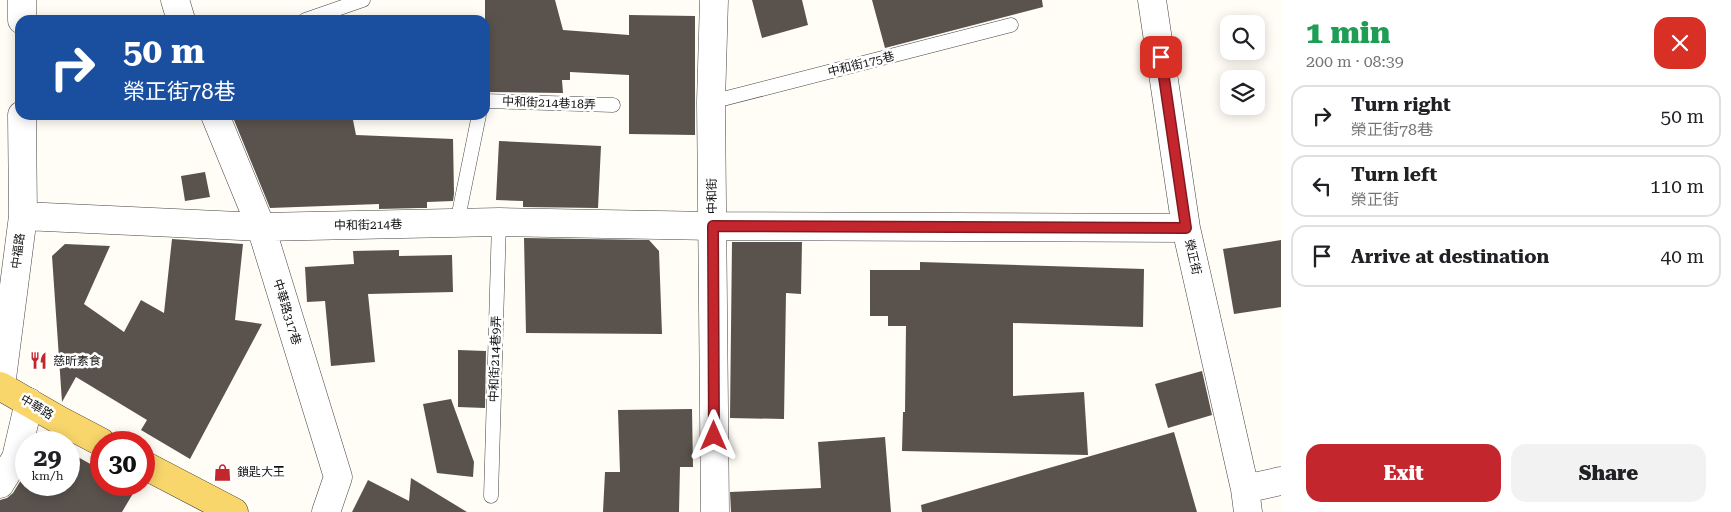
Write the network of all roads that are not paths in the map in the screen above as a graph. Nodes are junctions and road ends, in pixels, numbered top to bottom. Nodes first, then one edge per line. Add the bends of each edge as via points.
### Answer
1 (22, 0) edge
2 (175, 0) edge
3 (363, 0) edge
4 (714, 0) edge
5 (1152, 0) edge
6 (22, 15) edge
7 (180, 15) edge
8 (320, 15) edge
9 (1011, 25) dead end
10 (490, 101) edge
11 (711, 102) junction
12 (613, 105) dead end
13 (22, 120) edge
14 (217, 120) edge
15 (478, 120) edge
16 (23, 216) junction
17 (499, 222) junction
18 (457, 223) junction
19 (713, 226) junction
20 (261, 227) junction
21 (1186, 228) junction
22 (1, 386) edge
23 (29, 402) junction
24 (90, 436) edge
25 (155, 471) edge
26 (1281, 481) edge
27 (0, 484) edge
28 (491, 496) dead end
29 (1246, 500) edge
30 (234, 512) edge
31 (326, 512) edge
32 (714, 512) edge

1 - 6 street
2 - 7 street
3 - 8 lane
4 - 11 street, 中和街
5 - 21 street, 榮正街
9 - 11 lane, 中和街175巷
10 - 12 lane, 中和街214巷18弄
11 - 19 street, 中和街
13 - 16 street, 中福路
14 - 20 street, 中華路317巷
15 - 18 lane
16 - 20 street, 中和街214巷
16 - 22 street, 中福路
17 - 18 street, 中和街214巷
17 - 19 street, 中和街214巷
17 - 28 lane, 中和街214巷9弄
18 - 20 street, 中和街214巷
19 - 21 street, 中和街214巷
19 - 32 street, 中和街
20 - 31 street, 中華路317巷 via 338,477
21 - 29 street, 榮正街
22 - 23 main road, 中華路
23 - 24 main road, 中華路
23 - 27 street via 16,458
25 - 30 main road
26 - 29 street

